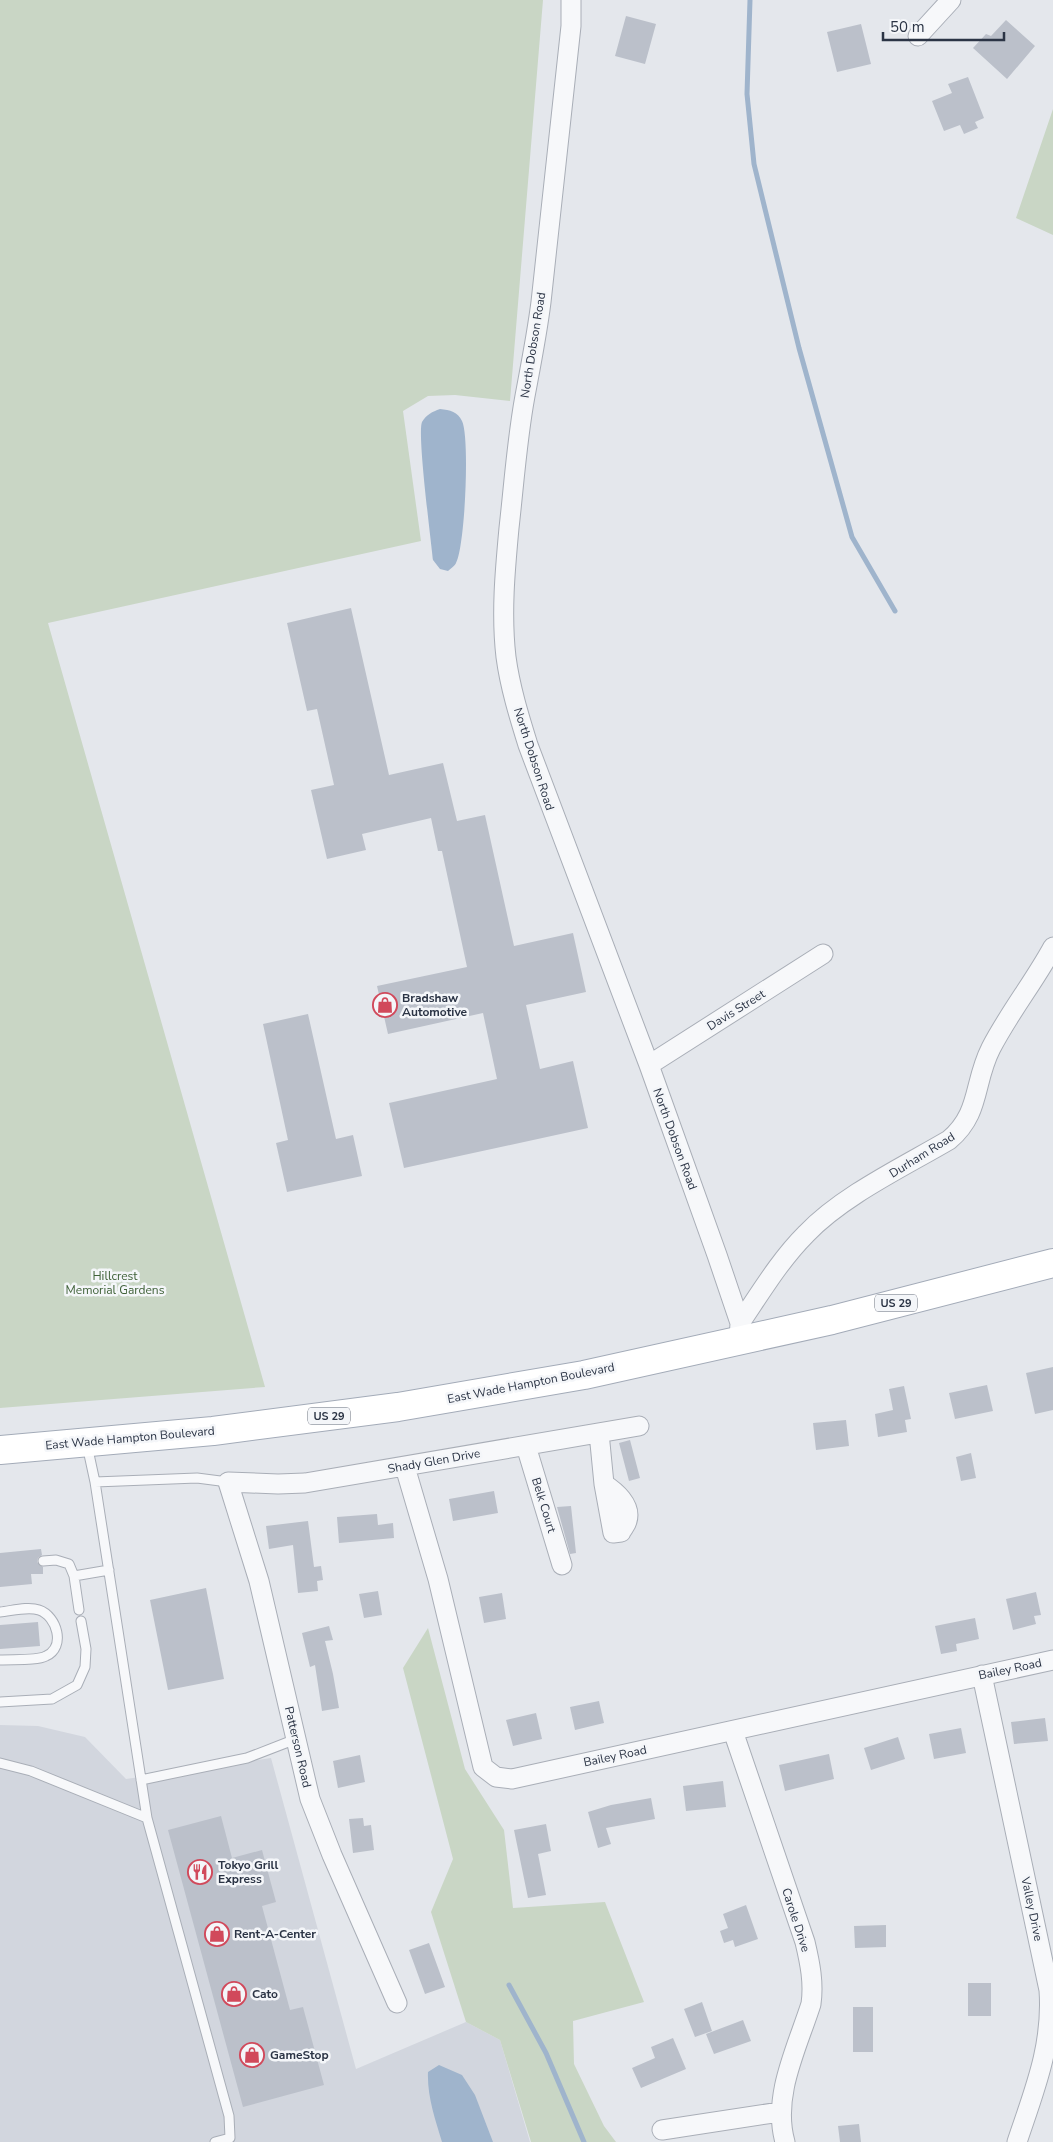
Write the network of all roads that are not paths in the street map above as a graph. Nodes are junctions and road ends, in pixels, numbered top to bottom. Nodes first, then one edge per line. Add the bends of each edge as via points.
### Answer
1 (571, 0) edge
2 (582, 0) edge
3 (951, 0) edge
4 (571, 26) junction
5 (918, 36) dead end
6 (1053, 948) edge
7 (823, 954) dead end
8 (649, 1065) junction
9 (1053, 1262) edge
10 (740, 1331) junction
11 (639, 1426) dead end
12 (599, 1433) junction
13 (87, 1443) junction
14 (526, 1446) junction
15 (0, 1450) edge
16 (405, 1467) junction
17 (95, 1482) junction
18 (228, 1482) junction
19 (604, 1484) dead end
20 (42, 1561) dead end
21 (562, 1565) dead end
22 (109, 1570) junction
23 (74, 1576) junction
24 (79, 1610) dead end
25 (0, 1612) edge
26 (81, 1621) dead end
27 (0, 1660) edge
28 (1053, 1660) edge
29 (982, 1675) junction
30 (0, 1702) edge
31 (733, 1731) junction
32 (296, 1739) junction
33 (0, 1763) edge
34 (141, 1780) junction
35 (147, 1818) junction
36 (397, 2003) dead end
37 (780, 2112) junction
38 (662, 2130) dead end
39 (215, 2142) edge
40 (784, 2142) edge
41 (1017, 2142) edge

1 - 4 street, North Dobson Road
2 - 4 street
3 - 5 street
4 - 8 street, North Dobson Road via 535,346 525,396 511,511 505,570 504,637 515,702 528,746
6 - 10 street, Durham Road via 989,1052 969,1117 961,1130 822,1218 792,1249
7 - 8 street, Davis Street
8 - 10 street, North Dobson Road
9 - 10 main road, East Wade Hampton Boulevard / US 29 via 832,1320
10 - 13 main road, East Wade Hampton Boulevard / US 29 via 584,1375 398,1408
11 - 12 street, Shady Glen Drive
12 - 14 street, Shady Glen Drive
12 - 19 street
13 - 15 main road, East Wade Hampton Boulevard / US 29
13 - 17 lane
14 - 16 street, Shady Glen Drive
14 - 21 street, Belk Court
16 - 18 street, Shady Glen Drive via 305,1483
16 - 31 street, Bailey Road via 438,1579 483,1767 488,1773 512,1779
17 - 18 lane via 196,1478
17 - 22 lane
18 - 32 street, Patterson Road via 259,1581
20 - 23 lane via 65,1562
22 - 23 lane
22 - 34 lane
23 - 24 lane
25 - 27 lane via 36,1609 55,1622 57,1632 52,1652 46,1657
26 - 30 lane via 86,1649 85,1667 77,1685 52,1699
28 - 29 street, Bailey Road
29 - 31 street, Bailey Road
29 - 41 street, Valley Drive via 1051,2009 1048,2046
31 - 37 street, Carole Drive via 810,1967 811,2004 783,2091
32 - 34 lane via 247,1758
32 - 36 street, Patterson Road via 310,1799
33 - 35 lane via 31,1771
34 - 35 lane
35 - 39 lane via 228,2116 230,2138
37 - 38 street
37 - 40 street, Carole Drive

